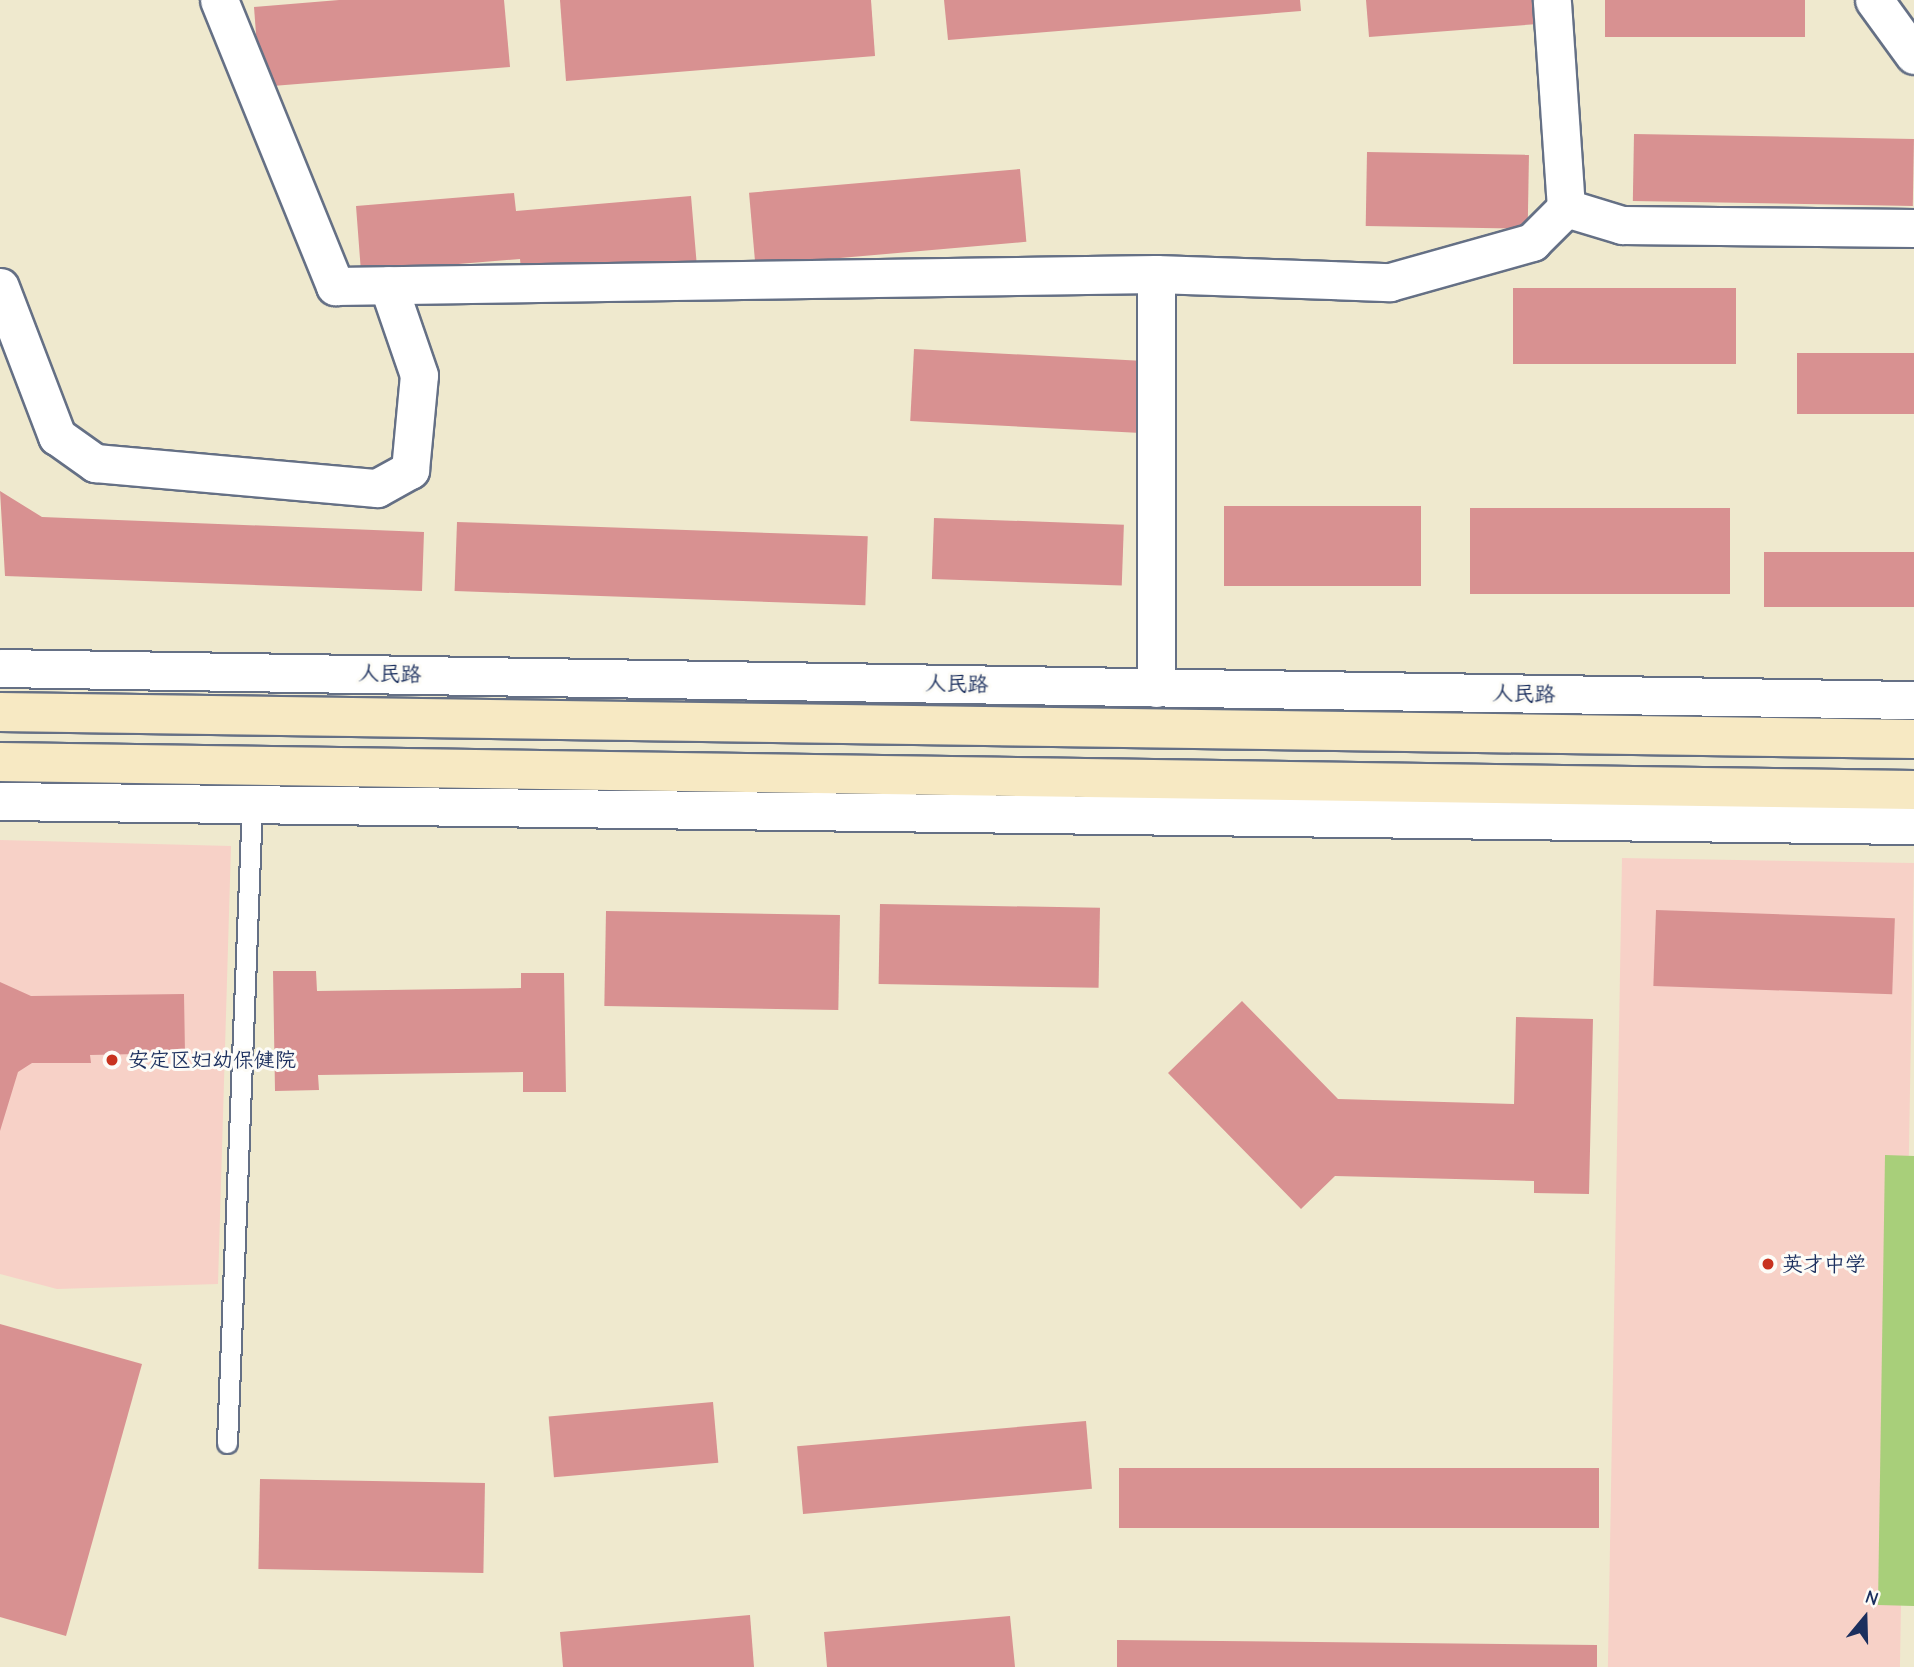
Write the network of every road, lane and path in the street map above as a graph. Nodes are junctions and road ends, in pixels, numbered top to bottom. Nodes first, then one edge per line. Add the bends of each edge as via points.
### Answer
1 (219, 0) edge
2 (1552, 0) edge
3 (1874, 0) edge
4 (1914, 55) edge
5 (1566, 208) junction
6 (1914, 228) edge
7 (1156, 274) junction
8 (388, 285) junction
9 (0, 287) edge
10 (0, 668) edge
11 (1156, 688) junction
12 (1914, 700) edge
13 (0, 712) edge
14 (1914, 739) edge
15 (0, 762) edge
16 (1914, 790) edge
17 (0, 800) edge
18 (252, 803) junction
19 (1914, 825) edge
20 (227, 1443) dead end

1 - 8 street via 335,286
2 - 5 street
3 - 4 street
5 - 6 street via 1622,225
5 - 7 street via 1532,242 1390,282
7 - 8 street
7 - 11 street
8 - 9 street via 419,375 410,470 377,488 95,463 57,436
10 - 11 street, 人民路
11 - 12 street, 人民路
13 - 14 main road, 人民路
15 - 16 main road
17 - 18 street
18 - 19 street
18 - 20 lane

